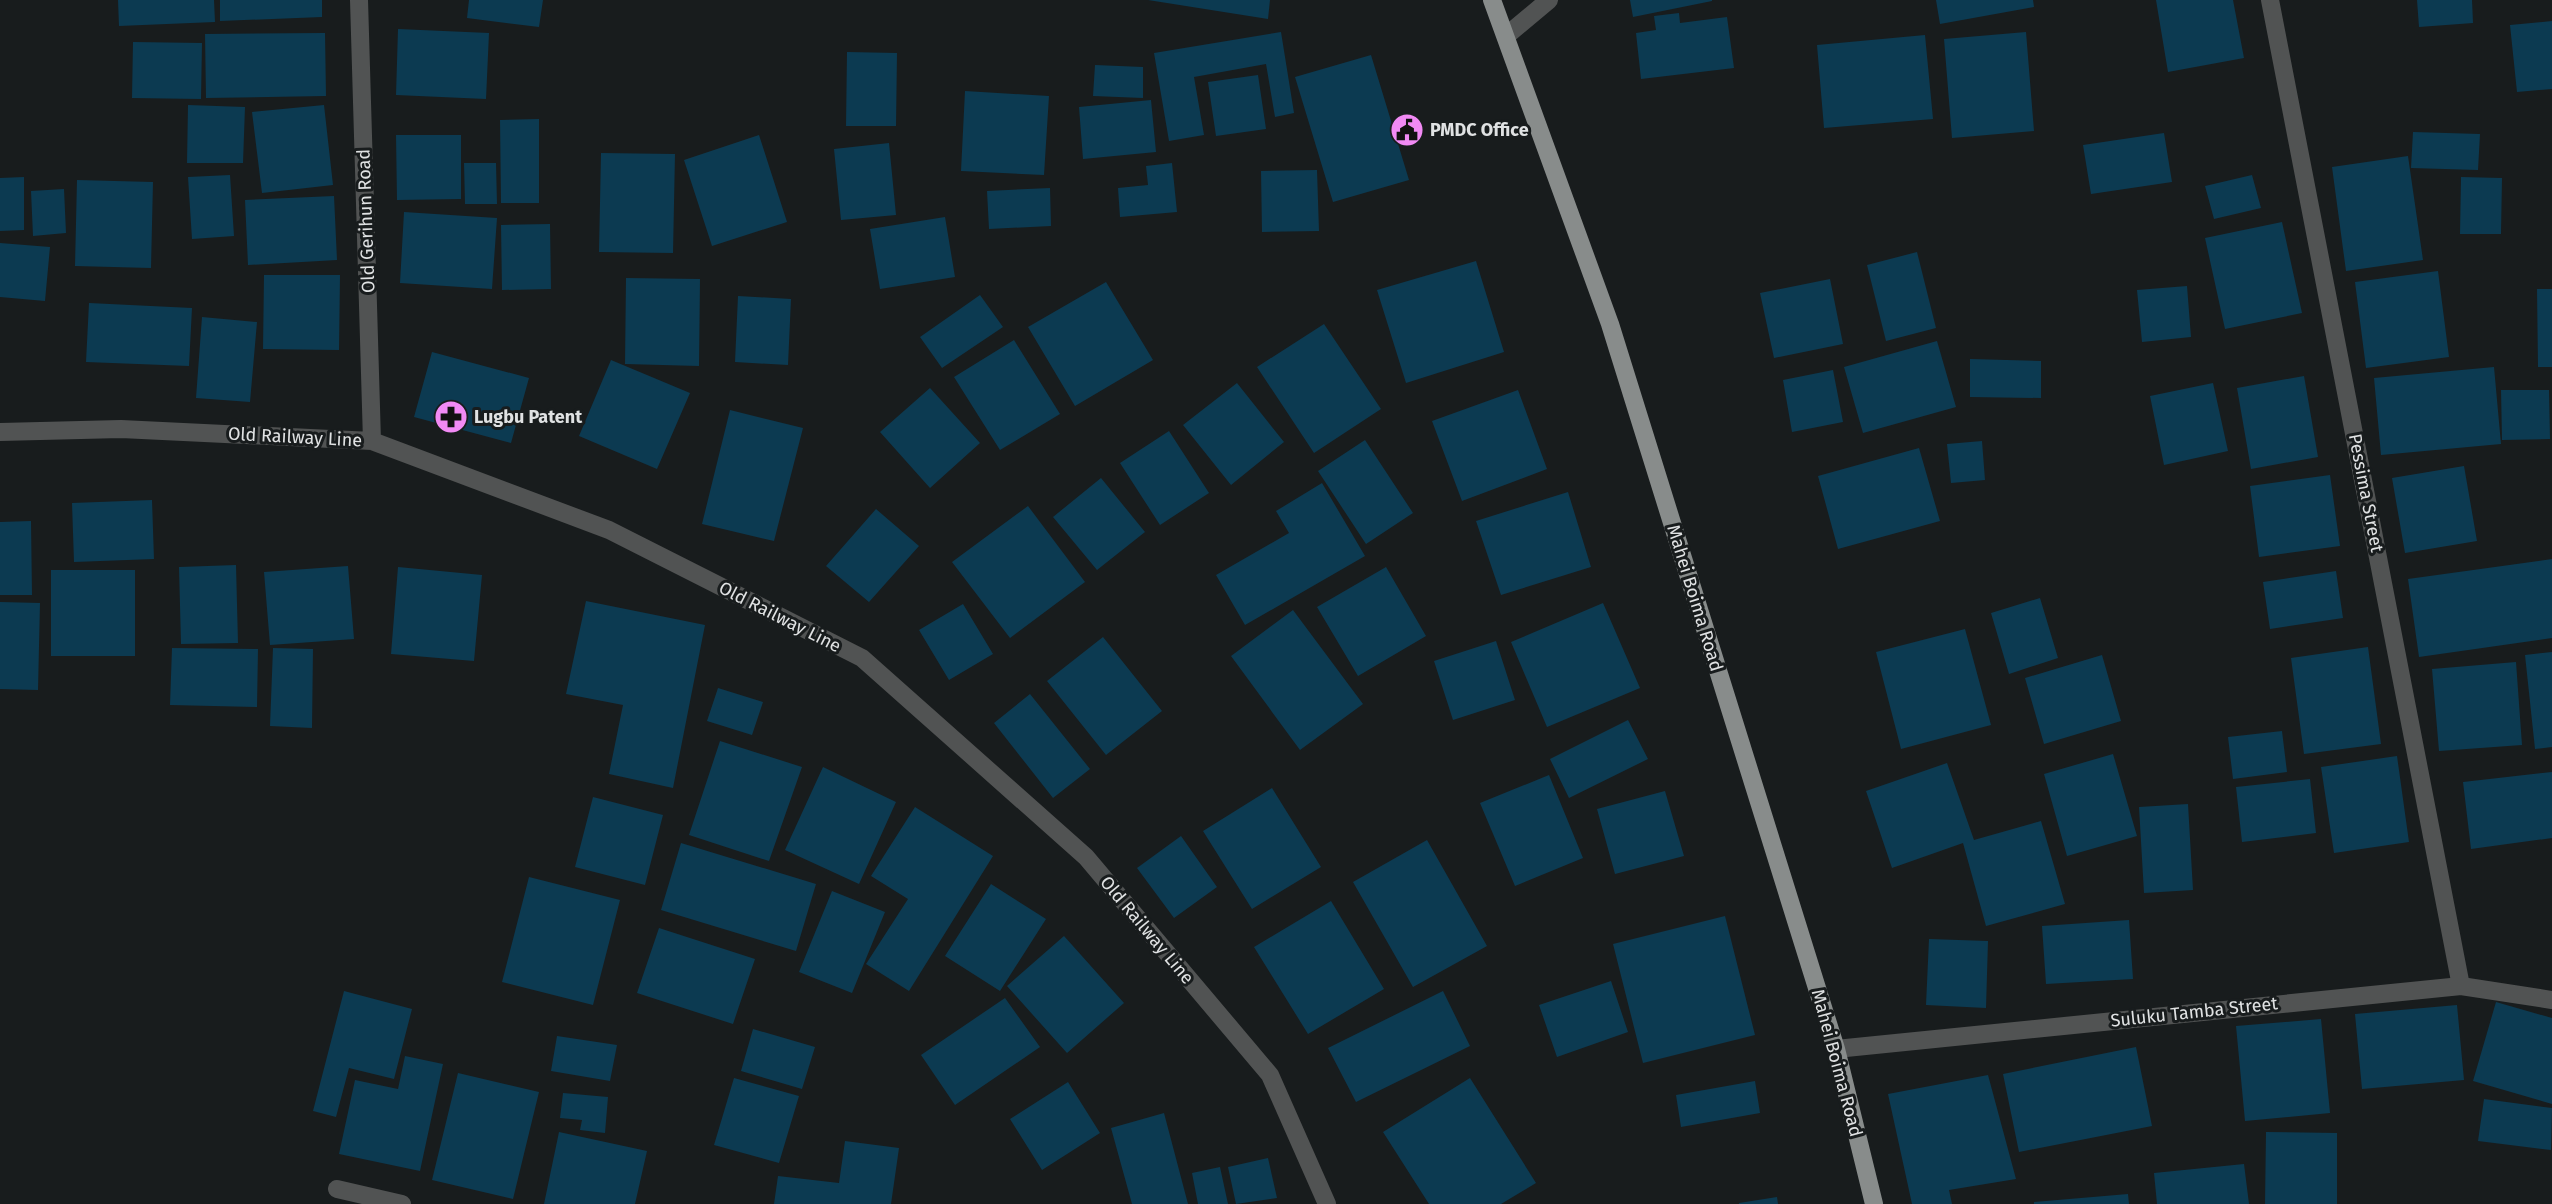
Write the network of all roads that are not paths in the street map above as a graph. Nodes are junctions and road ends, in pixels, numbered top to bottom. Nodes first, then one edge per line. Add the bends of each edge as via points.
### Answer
1 (359, 0) edge
2 (1492, 0) edge
3 (1548, 0) edge
4 (2270, 0) edge
5 (1506, 36) junction
6 (0, 432) edge
7 (372, 441) junction
8 (2461, 986) junction
9 (2552, 1000) edge
10 (1836, 1049) junction
11 (337, 1189) dead end
12 (402, 1204) edge
13 (1327, 1204) edge
14 (1874, 1204) edge

1 - 7 street, Old Gerihun Road
2 - 5 main road, Mahei Boima Road
3 - 5 street
4 - 8 street, Pessima Street
5 - 10 main road, Mahei Boima Road via 1610,324
6 - 7 street, Old Railway Line via 121,429
7 - 13 street, Old Railway Line via 609,530 862,658 1086,857 1270,1075
8 - 9 street, Suluku Tamba Street
8 - 10 street, Suluku Tamba Street
10 - 14 main road, Mahei Boima Road
11 - 12 street

